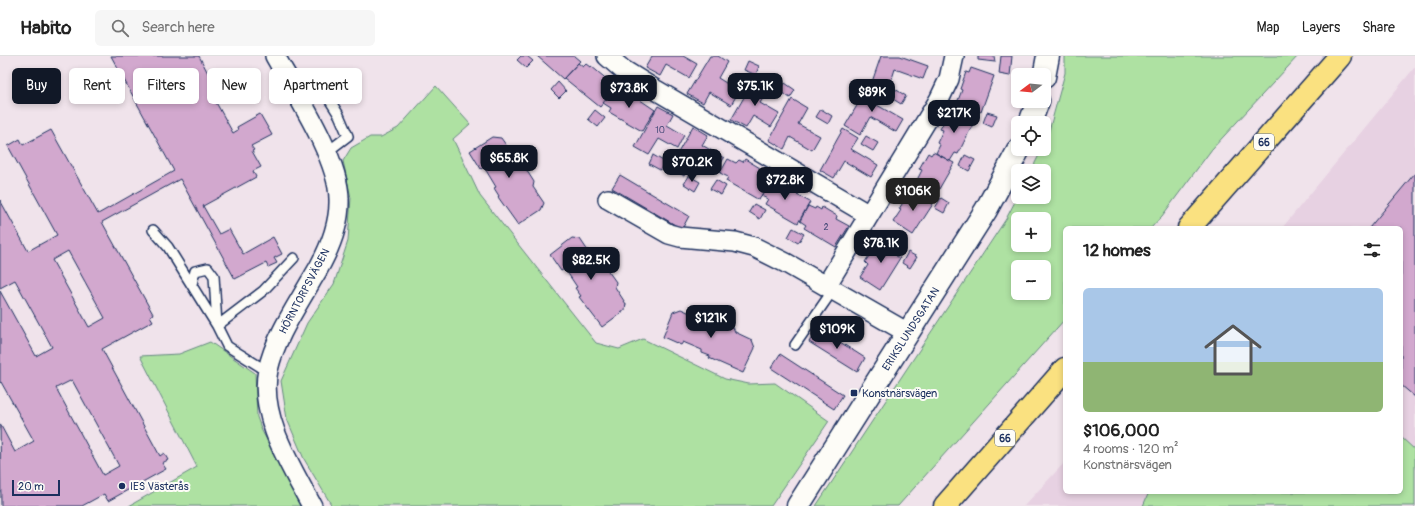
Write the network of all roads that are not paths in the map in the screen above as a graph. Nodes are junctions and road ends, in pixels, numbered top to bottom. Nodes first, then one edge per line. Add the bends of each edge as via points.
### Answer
1 (276, 56) edge
2 (607, 56) edge
3 (954, 56) edge
4 (1048, 56) edge
5 (1340, 56) edge
6 (282, 68) edge
7 (1046, 68) edge
8 (301, 104) edge
9 (332, 104) edge
10 (327, 152) junction
11 (1015, 156) edge
12 (608, 199) dead end
13 (869, 215) junction
14 (1191, 226) edge
15 (153, 230) dead end
16 (294, 258) dead end
17 (192, 284) junction
18 (830, 288) junction
19 (217, 326) junction
20 (908, 333) junction
21 (795, 345) dead end
22 (267, 371) junction
23 (1063, 371) edge
24 (312, 506) edge
25 (798, 506) edge
26 (945, 506) edge

1 - 6 street, HÖRNTORPSVÄGEN
2 - 13 street via 622,69 656,90
3 - 13 street via 949,79 939,100
4 - 7 street
5 - 14 main road, 66
8 - 10 street, HÖRNTORPSVÄGEN
9 - 10 lane via 348,136
10 - 22 street, HÖRNTORPSVÄGEN via 340,198 334,232 317,271 276,346
11 - 20 street, ERIKSLUNDSGATAN via 986,210
12 - 18 street via 669,234 735,242 754,247
13 - 18 street
15 - 17 lane via 168,247
16 - 19 lane via 263,291
17 - 19 lane
17 - 19 lane via 193,276 201,268 208,268 214,276
18 - 20 street
18 - 21 lane
19 - 22 lane via 227,346
20 - 25 street, ERIKSLUNDSGATAN
22 - 24 street, HÖRNTORPSVÄGEN via 268,407 272,424
23 - 26 main road, 66

